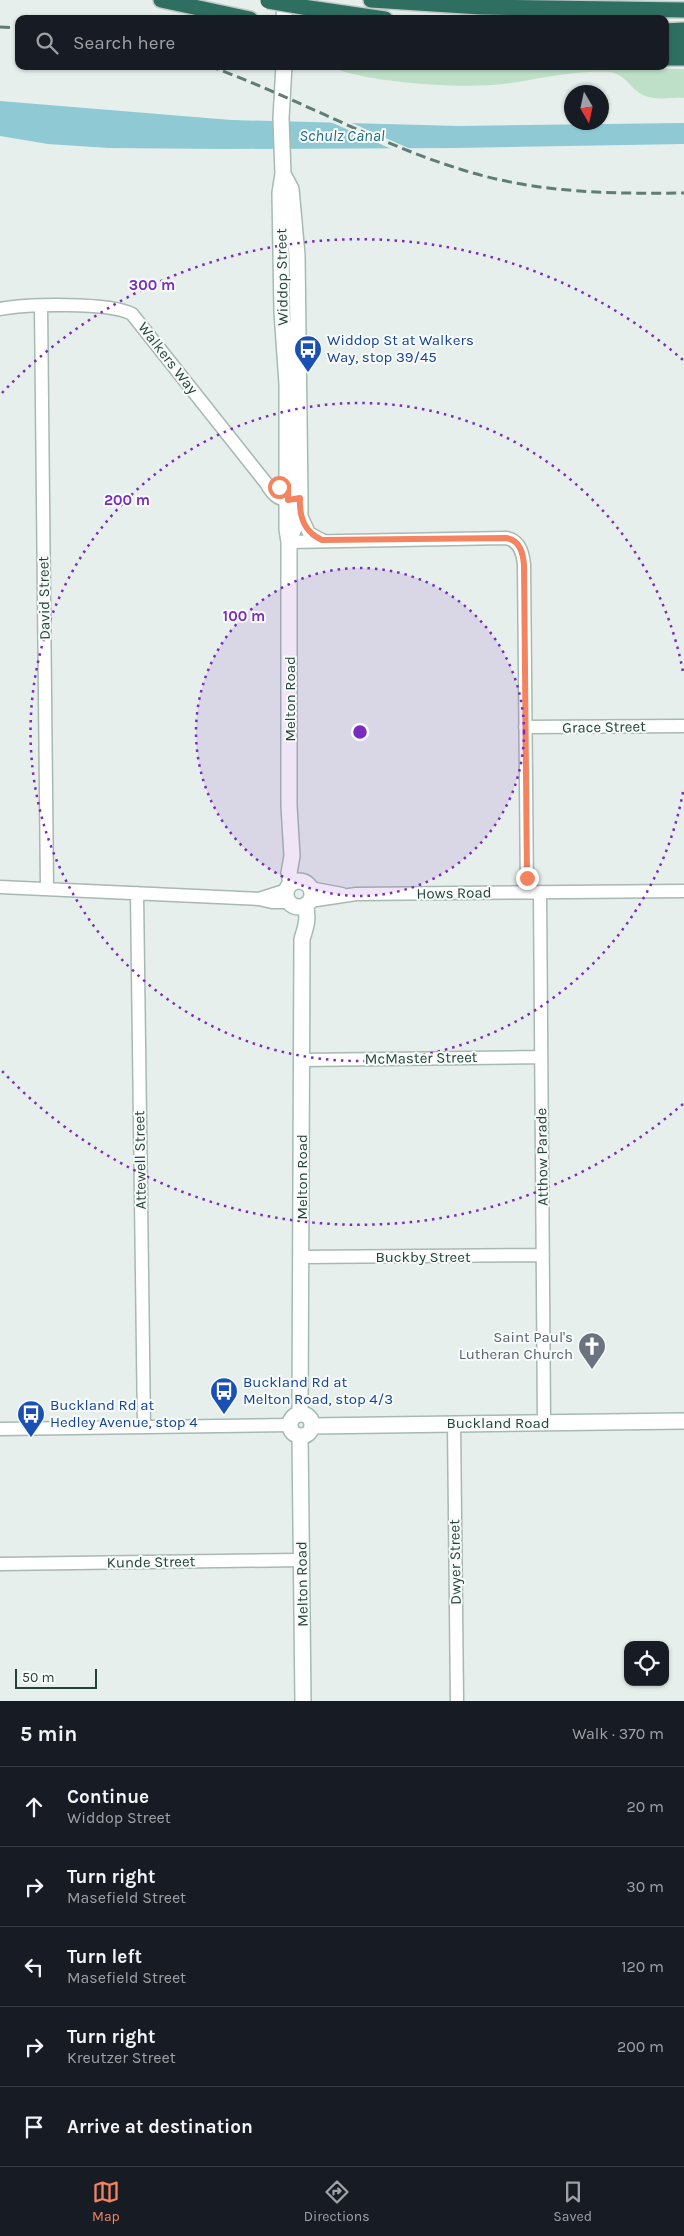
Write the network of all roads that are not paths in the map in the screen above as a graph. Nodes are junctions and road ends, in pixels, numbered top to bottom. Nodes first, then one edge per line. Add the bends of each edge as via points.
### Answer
1 (161, 0) edge
2 (266, 0) edge
3 (285, 0) edge
4 (371, 0) edge
5 (684, 10) edge
6 (231, 15) edge
7 (284, 15) edge
8 (358, 15) edge
9 (669, 30) edge
10 (684, 30) edge
11 (669, 44) edge
12 (684, 44) edge
13 (669, 58) edge
14 (684, 58) edge
15 (284, 70) edge
16 (282, 174) junction
17 (41, 306) junction
18 (0, 309) edge
19 (266, 483) junction
20 (288, 485) junction
21 (296, 504) junction
22 (322, 540) junction
23 (289, 542) junction
24 (684, 726) edge
25 (525, 727) junction
26 (0, 887) edge
27 (47, 890) junction
28 (684, 891) edge
29 (527, 892) junction
30 (540, 892) junction
31 (137, 893) junction
32 (299, 895) junction
33 (541, 1057) junction
34 (302, 1060) junction
35 (543, 1256) junction
36 (302, 1257) junction
37 (300, 1414) junction
38 (684, 1421) edge
39 (544, 1422) junction
40 (454, 1423) junction
41 (290, 1425) junction
42 (312, 1426) junction
43 (144, 1427) junction
44 (0, 1429) edge
45 (300, 1437) junction
46 (301, 1560) junction
47 (0, 1564) edge
48 (303, 1701) edge
49 (457, 1701) edge

1 - 6 highway
2 - 8 highway, bridge
3 - 7 street
4 - 5 highway via 481,7
9 - 10 highway
11 - 12 highway
13 - 14 highway
15 - 16 street, Widdop Street
16 - 20 street, Widdop Street via 282,312 287,384
16 - 21 street, Widdop Street via 290,189 297,255
17 - 18 street, Walkers Way
17 - 19 street, Walkers Way via 111,308 132,314
17 - 27 street, David Street
19 - 20 street via 279,487
19 - 21 street, Walkers Way via 277,497
20 - 21 street, Widdop Street
21 - 22 street via 309,533
21 - 23 street, Melton Road via 287,529
22 - 23 street
22 - 25 street via 513,540 519,546 524,565
23 - 32 street, Melton Road via 289,806 292,856 289,864
24 - 25 street, Grace Street
25 - 29 street
26 - 27 street, Hows Road
27 - 31 street, Hows Road
28 - 30 street, Hows Road
29 - 30 street, Hows Road
29 - 32 street, Hows Road via 344,894 329,890
30 - 33 street, Atthow Parade
31 - 32 street, Hows Road via 259,898 272,902
31 - 43 street, Attewell Street
32 - 34 street, Melton Road via 307,912 302,939
33 - 34 street, McMaster Street
33 - 35 street, Atthow Parade
34 - 36 street, Melton Road
35 - 36 street, Buckby Street
35 - 39 street, Atthow Parade
36 - 37 street, Melton Road
37 - 41 street via 294,1416
37 - 42 street via 310,1419
38 - 39 street, Buckland Road
39 - 40 street, Buckland Road
40 - 42 street, Buckland Road
40 - 49 street, Dwyer Street
41 - 43 street
41 - 45 street via 294,1434
42 - 45 street via 310,1432
43 - 44 street
45 - 46 street, Melton Road
46 - 47 street, Kunde Street
46 - 48 street, Melton Road

